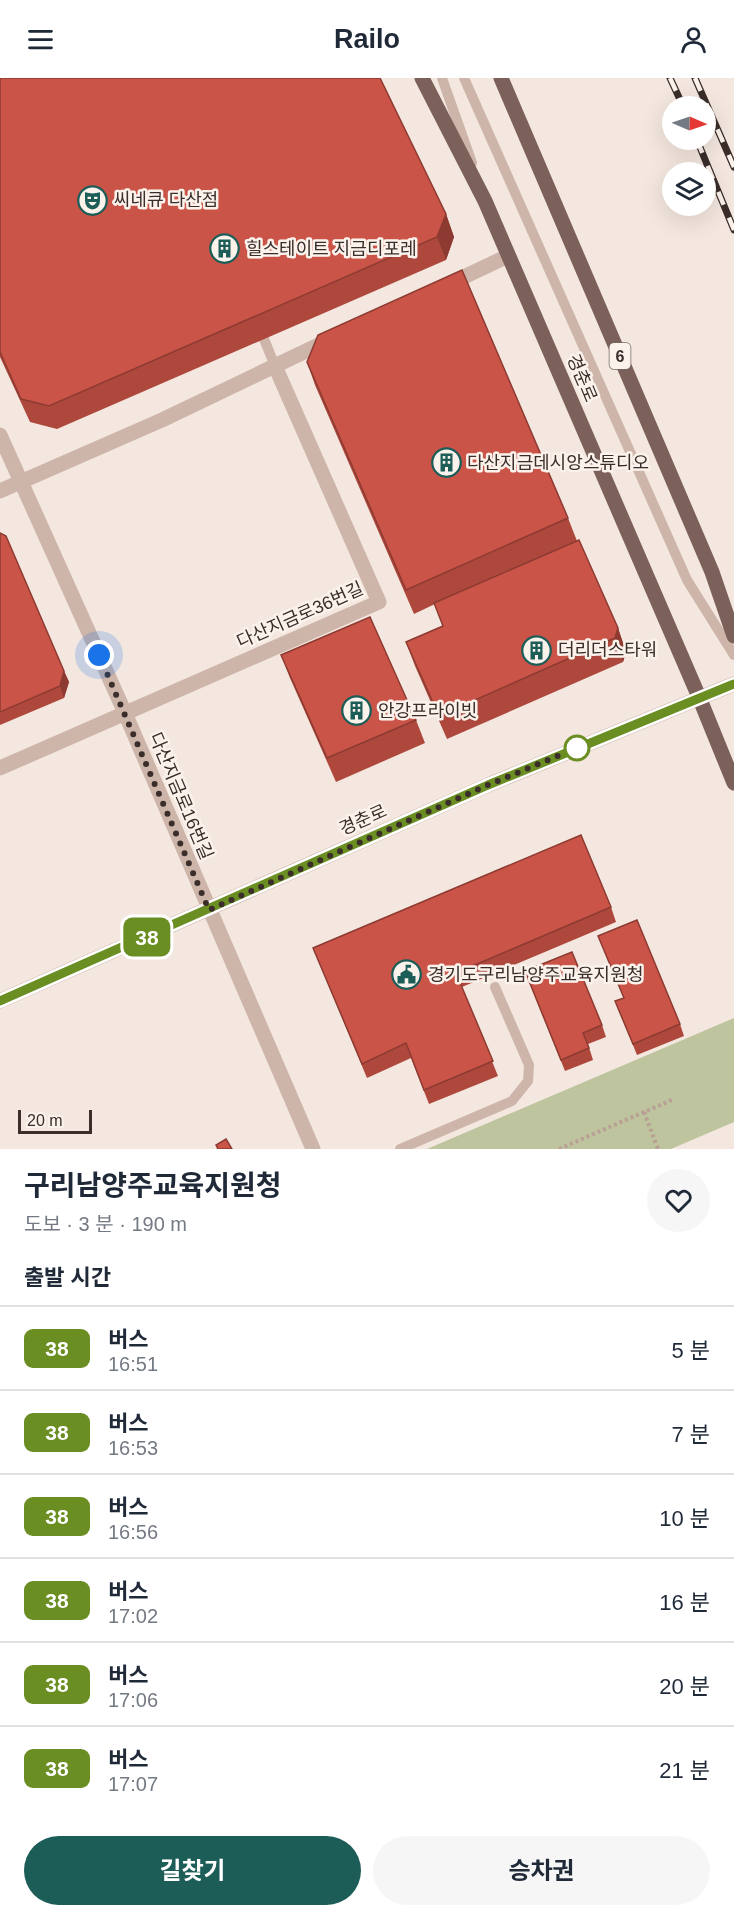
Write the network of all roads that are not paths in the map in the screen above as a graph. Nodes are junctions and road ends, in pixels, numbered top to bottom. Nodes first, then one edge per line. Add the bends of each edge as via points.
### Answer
1 (422, 78) edge
2 (442, 78) edge
3 (464, 78) edge
4 (501, 78) edge
5 (485, 201) junction
6 (508, 256) junction
7 (431, 292) edge
8 (348, 332) edge
9 (264, 339) edge
10 (275, 366) junction
11 (0, 435) edge
12 (22, 481) junction
13 (0, 491) edge
14 (734, 636) edge
15 (734, 656) edge
16 (734, 684) edge
17 (699, 697) junction
18 (125, 713) junction
19 (0, 768) edge
20 (734, 783) edge
21 (209, 910) junction
22 (495, 987) dead end
23 (0, 1001) edge
24 (313, 1149) edge
25 (400, 1149) edge

1 - 5 main road, 경춘로
2 - 5 lane
3 - 15 lane via 687,580
4 - 14 main road, 6 via 712,572
5 - 6 main road, 경춘로
6 - 7 street
6 - 17 main road, 경춘로
8 - 10 street
9 - 10 lane
10 - 12 street
10 - 18 street, 다산지금로36번길 via 380,602
11 - 12 street, 다산지금로16번길
12 - 13 street
12 - 18 street, 다산지금로16번길
16 - 17 street, 경춘로
17 - 20 main road, 경춘로
17 - 21 street, 경춘로 via 488,785
18 - 19 street, 다산지금로36번길
18 - 21 street, 다산지금로16번길
21 - 23 street
21 - 24 street, 다산지금로16번길
22 - 25 lane via 529,1065 528,1081 512,1101

